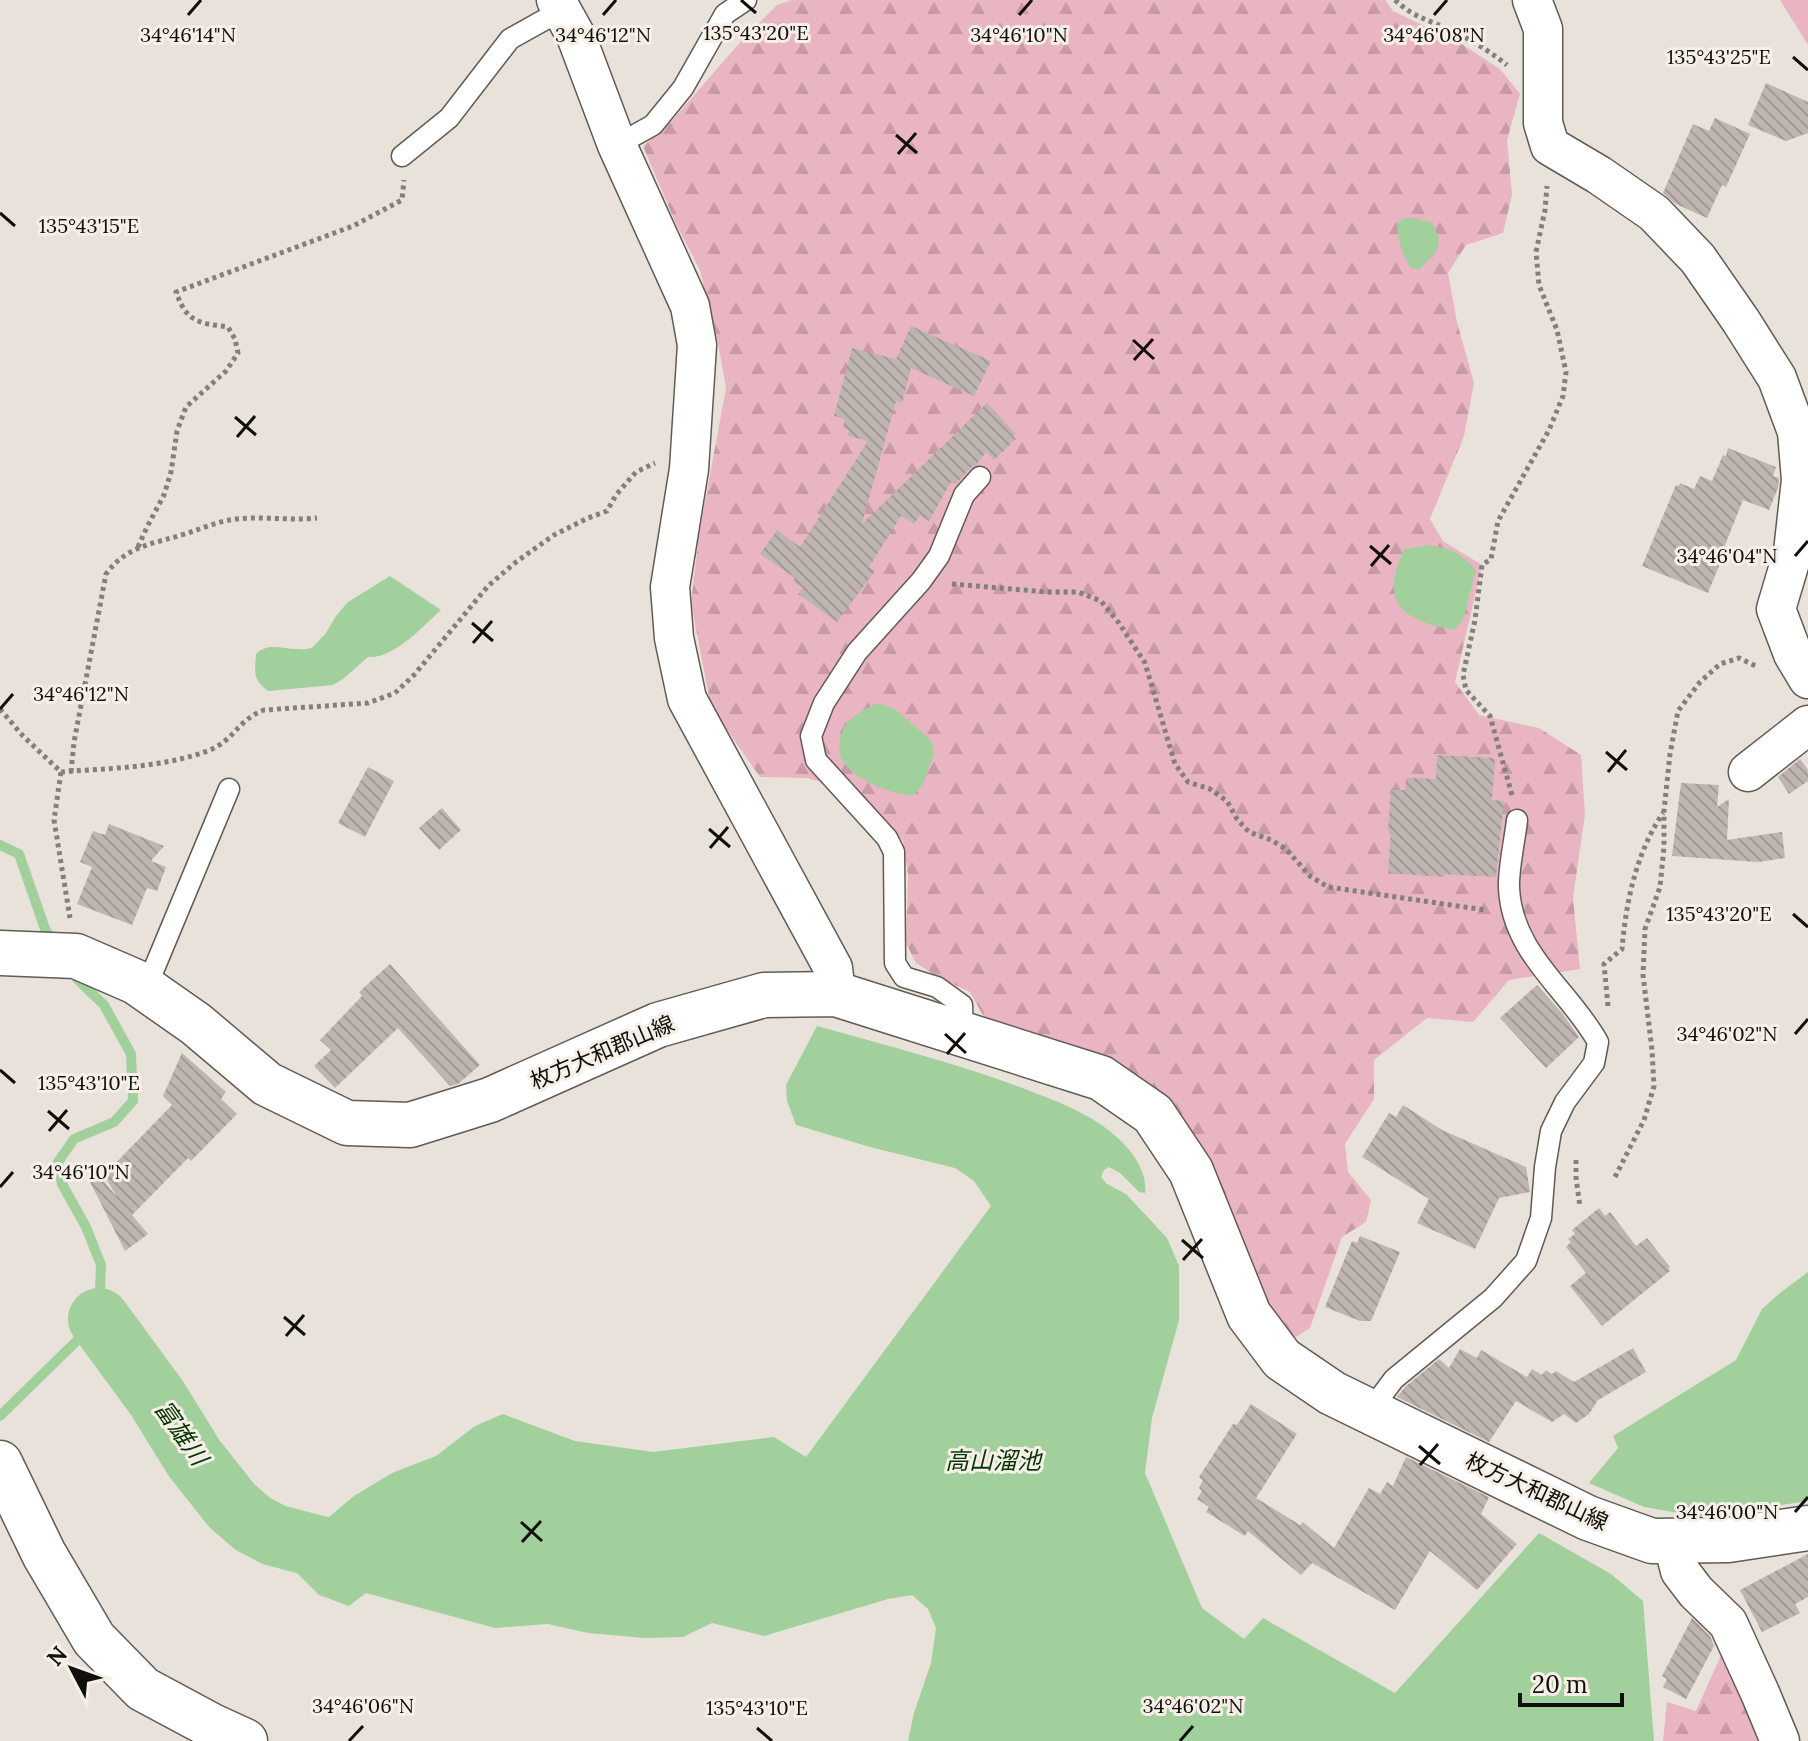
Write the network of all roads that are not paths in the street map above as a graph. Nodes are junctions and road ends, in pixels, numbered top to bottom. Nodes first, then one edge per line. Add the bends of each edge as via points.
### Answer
1 (746, 0) edge
2 (1532, 0) edge
3 (559, 5) edge
4 (617, 145) junction
5 (402, 156) road end
6 (980, 477) dead end
7 (1808, 679) edge
8 (1808, 725) edge
9 (1748, 772) dead end
10 (229, 789) dead end
11 (1517, 820) road end
12 (0, 953) edge
13 (146, 988) junction
14 (836, 994) junction
15 (963, 1034) junction
16 (1370, 1411) junction
17 (0, 1463) edge
18 (1808, 1528) edge
19 (1672, 1540) junction
20 (245, 1741) edge
21 (1780, 1741) edge

1 - 4 lane via 725,14 683,88 653,125
2 - 7 street via 1543,29 1543,123 1550,146 1654,213 1698,259 1777,378 1797,432 1801,480 1793,552 1776,609
3 - 4 street
3 - 5 lane via 510,39 449,118
4 - 14 street via 690,306 697,345 689,469 670,587 687,699 833,968
6 - 15 lane via 964,495 939,556 857,652 824,703 811,736 816,760 894,852 895,963 904,977 937,987 962,1005
8 - 9 street
10 - 13 lane
11 - 16 lane via 1509,888 1517,930 1587,1023 1598,1042 1594,1063 1551,1131 1541,1218 1526,1261 1493,1298 1394,1379
12 - 13 main road, 枚方大和郡山線 via 76,956
13 - 14 main road, 枚方大和郡山線 via 267,1084 347,1123 410,1125 490,1100 658,1025 764,995
14 - 15 main road, 枚方大和郡山線
15 - 16 main road, 枚方大和郡山線 via 1101,1078 1153,1114 1191,1171 1249,1315 1282,1359
16 - 19 main road, 枚方大和郡山線 via 1588,1518 1652,1541
17 - 20 main road via 44,1554 94,1639 143,1689
18 - 19 main road, 枚方大和郡山線 via 1728,1540
19 - 21 street via 1680,1571 1728,1623

